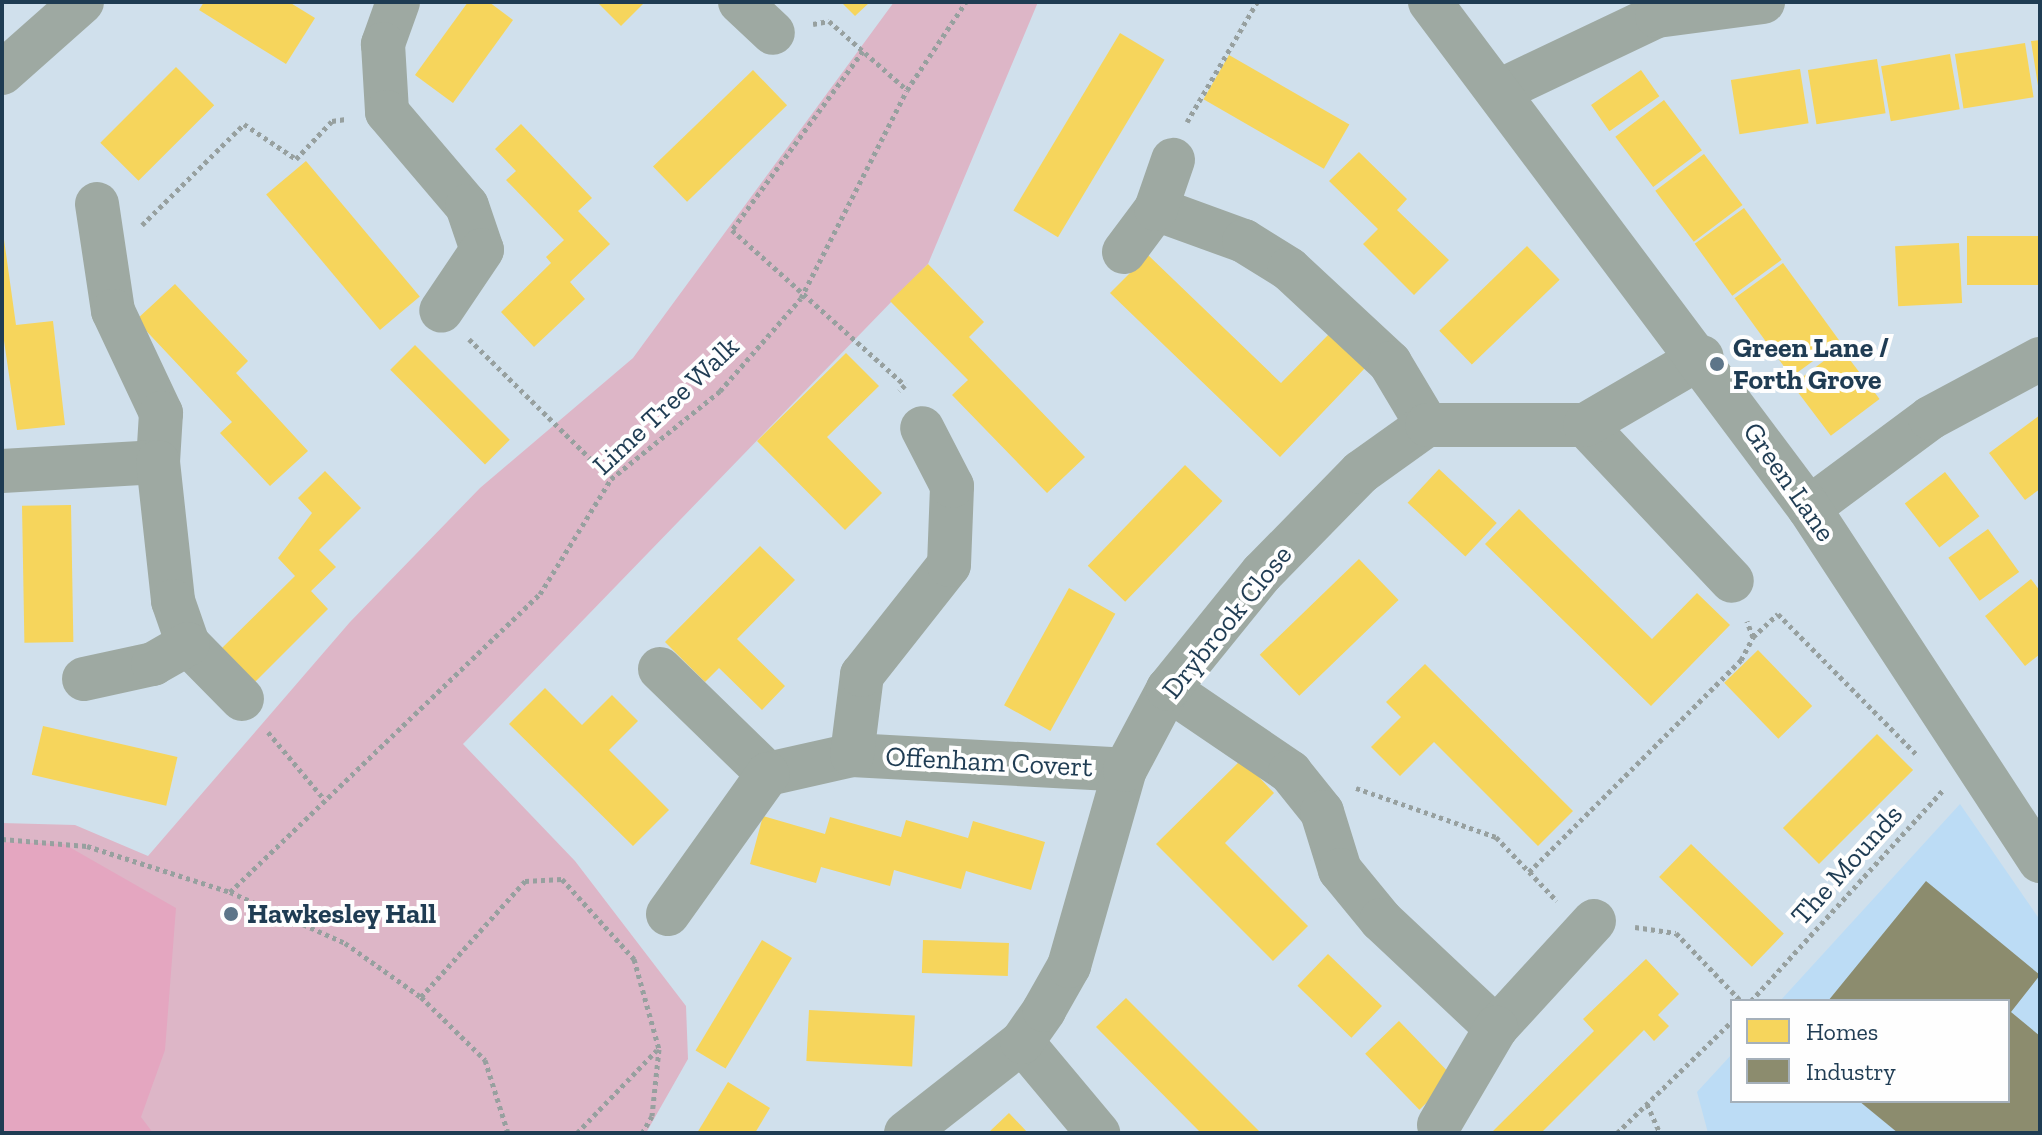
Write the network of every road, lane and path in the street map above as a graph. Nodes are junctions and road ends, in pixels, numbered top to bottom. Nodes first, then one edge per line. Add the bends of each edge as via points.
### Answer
1 (82, 2) edge
2 (398, 2) edge
3 (740, 2) edge
4 (966, 2) edge
5 (1257, 2) edge
6 (1430, 2) edge
7 (1763, 2) edge
8 (1657, 9) edge
9 (773, 33) joint
10 (863, 51) junction
11 (2, 73) edge
12 (907, 90) junction
13 (1499, 91) junction
14 (387, 112) junction
15 (1173, 160) joint
16 (97, 204) dead end
17 (1156, 209) junction
18 (1124, 252) dead end
19 (105, 262) junction
20 (801, 298) junction
21 (441, 311) joint
22 (1702, 357) junction
23 (2040, 359) edge
24 (1427, 425) junction
25 (1585, 425) junction
26 (922, 428) joint
27 (158, 462) junction
28 (2, 471) edge
29 (611, 479) junction
30 (1809, 508) junction
31 (1732, 581) joint
32 (1753, 637) junction
33 (188, 644) junction
34 (660, 669) dead end
35 (84, 679) dead end
36 (1168, 689) junction
37 (242, 699) joint
38 (852, 755) junction
39 (1926, 764) dead end
40 (1125, 770) junction
41 (768, 774) junction
42 (1936, 774) dead end
43 (324, 799) junction
44 (1322, 812) junction
45 (2, 839) edge
46 (2040, 861) edge
47 (1529, 872) junction
48 (230, 892) junction
49 (668, 914) dead end
50 (1590, 926) junction
51 (421, 997) junction
52 (1739, 999) edge
53 (1753, 999) edge
54 (1730, 1023) edge
55 (1496, 1028) junction
56 (1022, 1042) junction
57 (659, 1049) junction
58 (1647, 1104) junction
59 (1439, 1125) dead end
60 (508, 1133) edge
61 (577, 1133) edge
62 (642, 1133) edge
63 (906, 1133) edge
64 (1098, 1133) edge
65 (1617, 1133) edge
66 (1660, 1133) edge

1 - 11 street
2 - 14 street via 383,44
3 - 9 street
4 - 12 path, Lime Tree Walk
5 - 15 path via 1183,127
6 - 13 street, Green Lane
7 - 8 street
8 - 13 street
9 - 10 path via 829,21
10 - 12 path
10 - 20 path via 732,230
12 - 20 path, Lime Tree Walk
13 - 22 street, Green Lane
14 - 19 path via 332,121 296,159 244,124
14 - 21 street via 478,223 482,250
15 - 17 street
16 - 19 street
17 - 18 street
17 - 24 street via 1244,241 1289,269 1390,363
19 - 27 street via 122,336 161,413
20 - 26 path via 905,385 887,403
20 - 29 path, Lime Tree Walk via 720,391
21 - 29 path
22 - 25 street
22 - 30 street, Green Lane
23 - 30 street via 1930,418
24 - 25 street
24 - 36 street, Drybrook Close via 1350,483 1262,573
25 - 31 street
26 - 38 street, Offenham Covert via 952,486 949,565 862,675
27 - 28 street
27 - 33 street via 173,601
29 - 43 path, Lime Tree Walk via 540,594 359,775
30 - 46 street, Green Lane
31 - 32 path
32 - 39 path via 1778,614
32 - 47 path via 1741,660
33 - 35 street via 153,664
33 - 37 street
34 - 41 street
36 - 40 street, Drybrook Close
36 - 44 street via 1290,772
37 - 43 path
38 - 40 street, Offenham Covert
38 - 41 street, Offenham Covert
40 - 56 street, Drybrook Close via 1069,966
41 - 49 street
42 - 53 path, The Mounds via 1947,785
43 - 48 path, Lime Tree Walk
44 - 47 path via 1358,786 1496,837
44 - 55 street via 1350,883
45 - 48 path via 87,846
47 - 50 path
48 - 51 path via 345,943
50 - 52 path via 1676,933
50 - 55 street
51 - 57 path via 525,881 562,879 634,959
51 - 60 path via 485,1060
54 - 58 path
55 - 59 street
56 - 63 street, Drybrook Close
56 - 64 street
57 - 61 path
57 - 62 path via 652,1116
58 - 65 path
58 - 66 path

